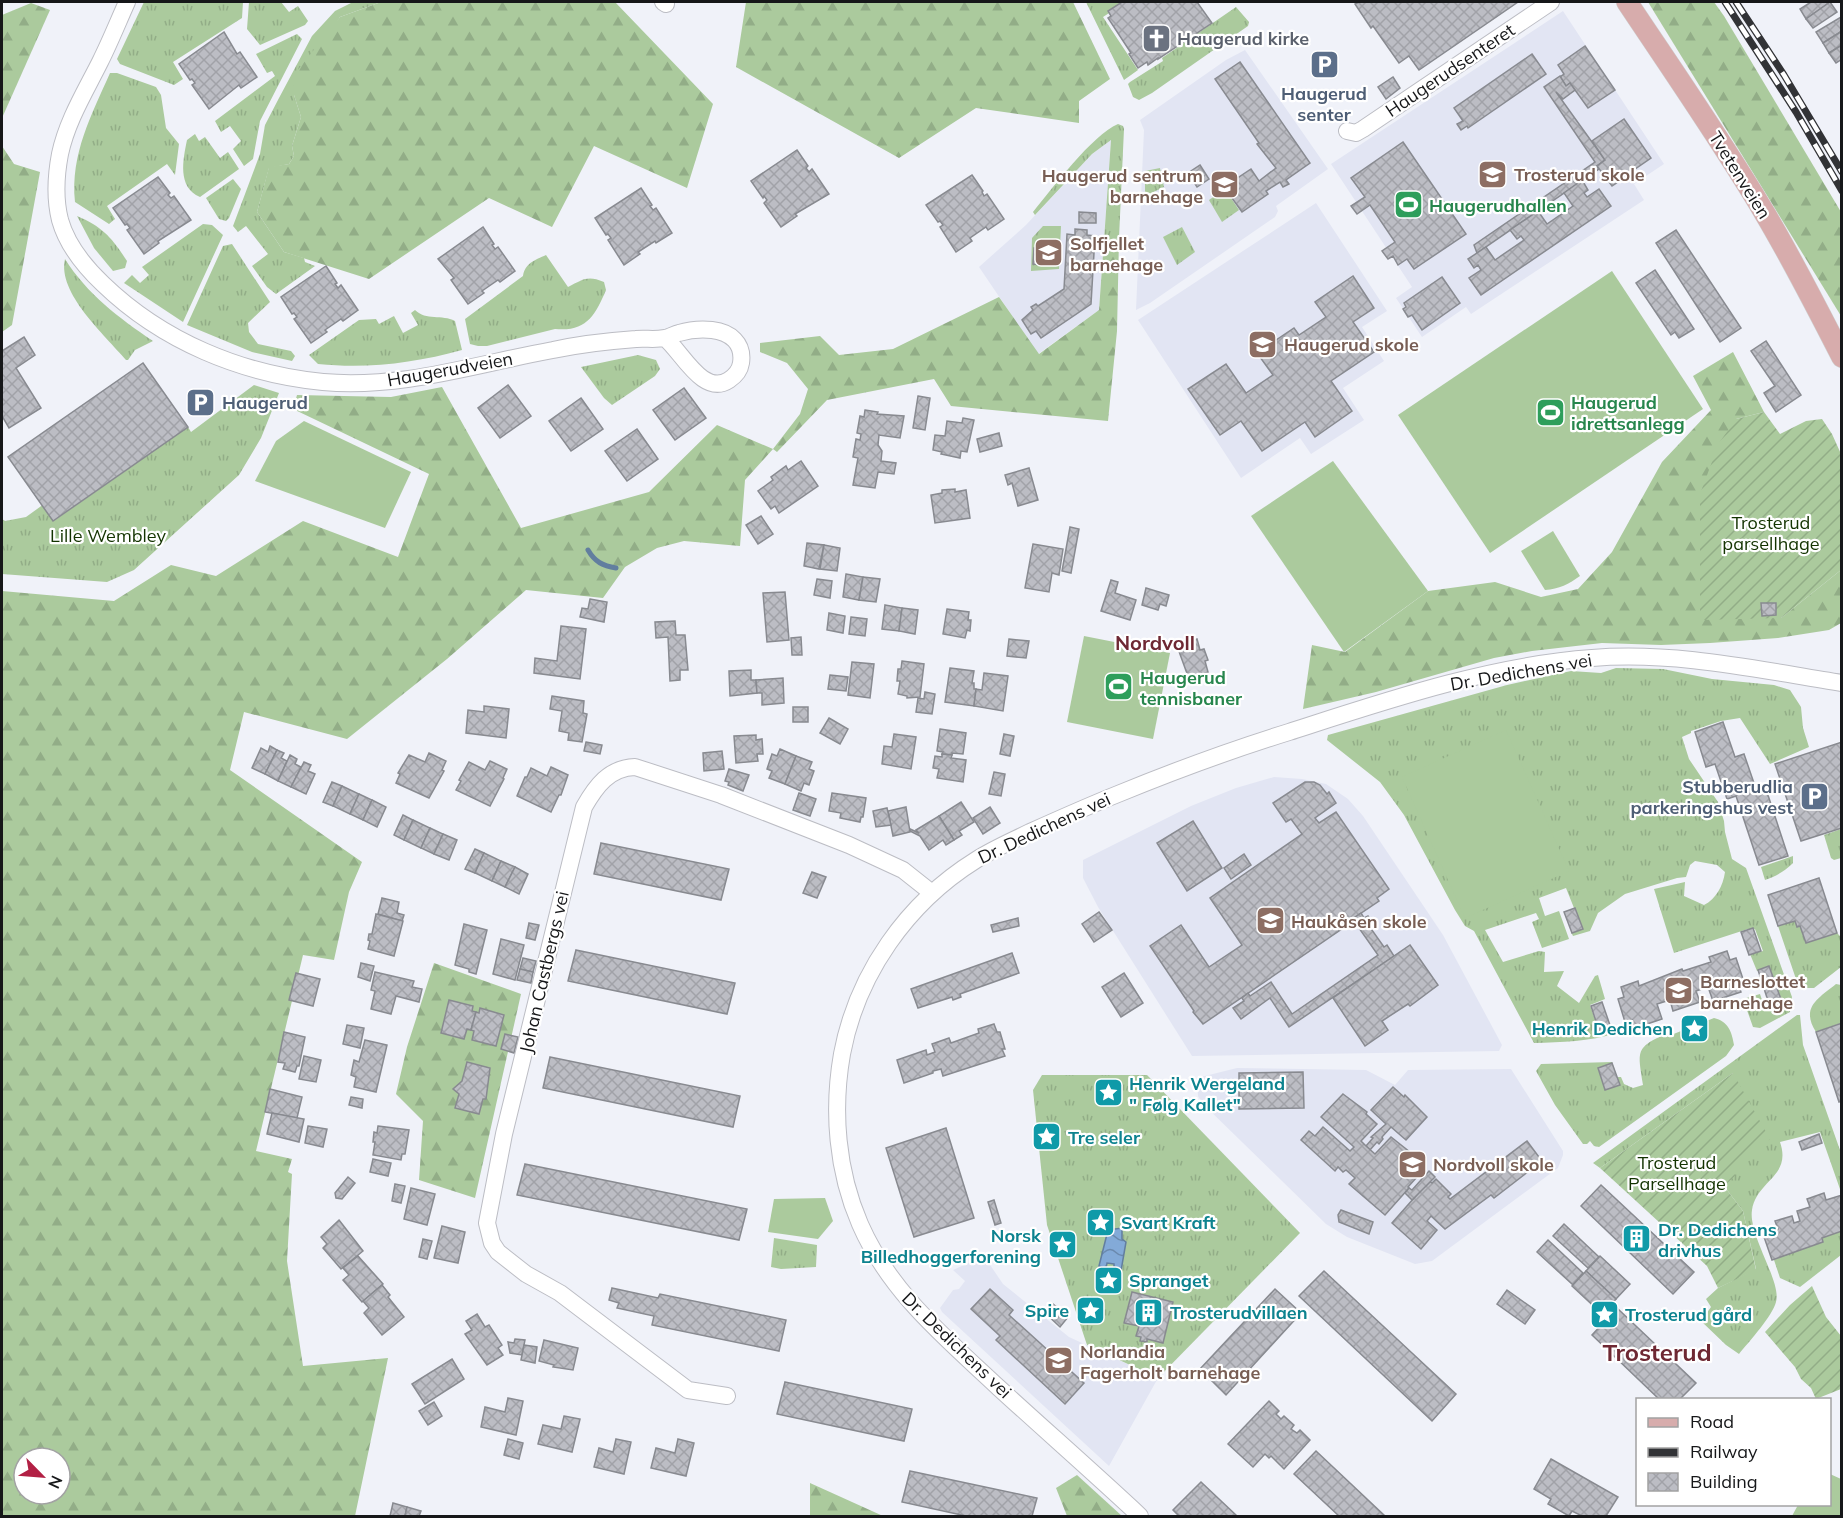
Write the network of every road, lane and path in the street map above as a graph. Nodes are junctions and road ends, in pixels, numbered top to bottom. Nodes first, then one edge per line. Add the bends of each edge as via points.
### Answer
1 (127, 2) edge
2 (1551, 2) edge
3 (1627, 2) edge
4 (1347, 131) dead end
5 (665, 339) dead end
6 (1842, 357) edge
7 (1842, 683) edge
8 (932, 893) junction
9 (727, 1396) dead end
10 (1140, 1516) edge

1 - 5 street, Haugerudveien via 65,136 58,172 58,209 70,245 92,274 153,325 247,368 345,383 416,379 596,342
2 - 4 street, Haugerudsenteret via 1363,129 1356,133
3 - 6 main road, Tvetenveien via 1725,149 1803,281
7 - 8 street, Dr. Dedichens vei via 1711,663 1639,657 1570,660 1476,676 1255,743 1132,788 995,849
8 - 9 street, Johan Castbergs vei via 903,870 849,845 721,795 635,767 610,774 595,788 584,807 504,1134 487,1223 498,1251 526,1274 560,1293 688,1390
8 - 10 street, Dr. Dedichens vei via 885,948 863,988 846,1036 840,1068 838,1143 853,1205 881,1264 916,1310

